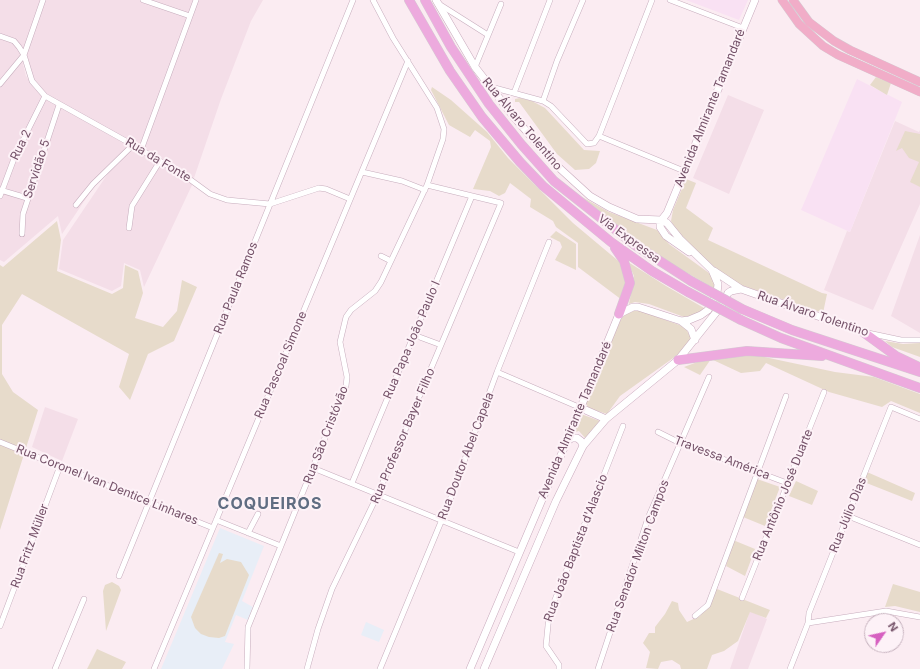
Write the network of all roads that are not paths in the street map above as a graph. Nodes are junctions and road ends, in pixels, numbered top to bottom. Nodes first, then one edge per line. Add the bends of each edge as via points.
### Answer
1 (43, 0) edge
2 (143, 0) edge
3 (196, 0) edge
4 (353, 0) edge
5 (373, 0) edge
6 (408, 0) edge
7 (425, 0) edge
8 (550, 0) edge
9 (583, 0) edge
10 (652, 0) edge
11 (670, 0) edge
12 (755, 0) edge
13 (782, 0) edge
14 (793, 0) edge
15 (437, 1) edge
16 (501, 4) dead end
17 (190, 16) junction
18 (743, 28) junction
19 (488, 35) junction
20 (0, 36) edge
21 (24, 55) junction
22 (867, 58) junction
23 (408, 61) junction
24 (475, 67) junction
25 (864, 67) junction
26 (920, 82) edge
27 (0, 84) edge
28 (491, 87) junction
29 (920, 92) edge
30 (514, 94) junction
31 (45, 96) junction
32 (543, 101) junction
33 (59, 105) junction
34 (598, 136) junction
35 (133, 145) junction
36 (141, 150) junction
37 (160, 161) junction
38 (362, 172) junction
39 (684, 172) junction
40 (426, 187) junction
41 (0, 192) edge
42 (472, 196) junction
43 (28, 198) junction
44 (350, 199) junction
45 (270, 204) junction
46 (76, 205) dead end
47 (665, 219) junction
48 (129, 228) dead end
49 (22, 234) dead end
50 (550, 242) dead end
51 (611, 242) junction
52 (381, 256) dead end
53 (391, 261) junction
54 (712, 270) junction
55 (741, 289) junction
56 (619, 314) junction
57 (681, 321) junction
58 (863, 332) junction
59 (414, 335) junction
60 (695, 340) junction
61 (920, 340) edge
62 (441, 345) junction
63 (831, 357) junction
64 (678, 360) junction
65 (920, 368) edge
66 (498, 372) junction
67 (920, 372) edge
68 (709, 377) dead end
69 (920, 388) edge
70 (824, 392) dead end
71 (786, 396) dead end
72 (581, 408) junction
73 (606, 419) junction
74 (920, 419) edge
75 (624, 426) dead end
76 (658, 432) dead end
77 (567, 441) junction
78 (0, 442) edge
79 (680, 443) junction
80 (583, 446) junction
81 (60, 466) junction
82 (313, 468) junction
83 (758, 472) junction
84 (787, 483) junction
85 (352, 484) junction
86 (378, 494) junction
87 (149, 502) junction
88 (258, 514) dead end
89 (848, 516) junction
90 (216, 520) junction
91 (442, 520) junction
92 (213, 528) junction
93 (248, 533) junction
94 (920, 545) edge
95 (281, 546) junction
96 (519, 552) junction
97 (119, 576) dead end
98 (742, 598) dead end
99 (84, 599) dead end
100 (695, 616) dead end
101 (920, 617) edge
102 (808, 623) junction
103 (0, 626) edge
104 (55, 669) edge
105 (154, 669) edge
106 (246, 669) edge
107 (307, 669) edge
108 (380, 669) edge
109 (470, 669) edge
110 (484, 669) edge
111 (559, 669) edge
112 (598, 669) edge
113 (790, 669) edge

1 - 21 street
2 - 17 street
3 - 17 street
4 - 45 street, Rua Paula Ramos
5 - 23 street, Rua São Cristóvão
6 - 51 highway, Via Expressa via 450,71 491,127 543,186
7 - 67 highway, Via Expressa, bridge via 451,47 489,104 521,144 554,180 629,241 691,281 742,309 792,330
8 - 30 street
9 - 32 street
10 - 34 street
11 - 18 street
12 - 18 main road, Avenida Almirante Tamandaré
13 - 25 main road via 813,38 838,55
14 - 22 main road via 817,28 844,47
15 - 19 street
15 - 24 main road, Rua Álvaro Tolentino
16 - 19 street
17 - 36 street
18 - 39 main road, Avenida Almirante Tamandaré
19 - 24 street
20 - 21 street, Rua da Fonte via 14,41
21 - 27 street
21 - 31 street, Rua da Fonte via 29,75
22 - 25 main road
22 - 26 main road
23 - 38 street, Rua Pascoal Simone
23 - 40 street, Rua São Cristóvão via 437,108 444,129
24 - 28 main road, Rua Álvaro Tolentino
25 - 29 main road
28 - 30 street
28 - 47 main road, Rua Álvaro Tolentino via 538,145 590,196 637,219
30 - 32 street
31 - 33 street, Rua da Fonte
31 - 41 street, Rua 2
32 - 34 street via 551,106 587,144 594,143
33 - 35 street, Rua da Fonte
33 - 43 street, Servidão 5
34 - 39 street
35 - 36 street, Rua da Fonte
35 - 46 street via 93,184
36 - 37 street, Rua da Fonte
37 - 45 street, Rua da Fonte via 219,198
37 - 48 street via 132,206
38 - 40 street
38 - 44 street, Rua Pascoal Simone
39 - 47 main road, Avenida Almirante Tamandaré
40 - 42 street
40 - 53 street, Rua São Cristóvão
41 - 43 street
42 - 59 street, Rua Papa João Paulo I
42 - 62 street, Rua Professor Bayer Filho via 501,203
43 - 49 street, Servidão 5 via 22,218
44 - 45 street, Rua da Fonte via 319,188
44 - 90 street, Rua Pascoal Simone
45 - 87 street, Rua Paula Ramos
47 - 54 main road via 660,227 666,236
50 - 66 street, Rua Doutor Abel Capela
51 - 56 highway via 624,261 630,283
51 - 63 highway, Via Expressa, bridge via 652,271 741,320
52 - 53 street
53 - 82 street, Rua São Cristóvão via 375,291 346,317 340,342 347,377 346,386
54 - 55 main road, Rua Álvaro Tolentino
54 - 57 main road via 718,290 708,310 696,318
55 - 58 main road, Rua Álvaro Tolentino
55 - 60 main road, Avenida Almirante Tamandaré via 728,293
56 - 57 main road via 638,307
56 - 72 main road, Avenida Almirante Tamandaré
57 - 60 main road via 690,329
58 - 61 street, Rua Álvaro Tolentino via 901,340
58 - 65 highway via 896,356
59 - 62 street
59 - 85 street, Rua Papa João Paulo I
60 - 64 main road, Avenida Almirante Tamandaré
62 - 86 street, Rua Professor Bayer Filho
63 - 64 highway via 747,351
63 - 69 highway, Via Expressa
64 - 73 main road, Avenida Almirante Tamandaré
66 - 72 street
66 - 91 street, Rua Doutor Abel Capela
68 - 79 street, Rua Senador Milton Campos
70 - 84 street, Rua Antônio José Duarte
71 - 83 street
72 - 73 main road
72 - 77 main road, Avenida Almirante Tamandaré
73 - 80 main road, Avenida Almirante Tamandaré
74 - 89 street, Rua Júlio Dias via 891,407
75 - 111 street, Rua João Baptista d'Alascio via 549,615 546,646
76 - 79 street, Travessa América
77 - 80 main road via 577,438
77 - 96 main road, Avenida Almirante Tamandaré
78 - 81 street, Rua Coronel Ivan Dentice Linhares
79 - 83 street, Travessa América
79 - 112 street, Rua Senador Milton Campos via 648,518
80 - 110 main road, Avenida Almirante Tamandaré via 556,501
81 - 87 street, Rua Coronel Ivan Dentice Linhares
81 - 103 street, Rua Fritz Müller
82 - 85 street
82 - 95 street, Rua São Cristóvão
83 - 84 street, Travessa América
83 - 100 street via 708,605
84 - 98 street, Rua Antônio José Duarte
85 - 86 street
86 - 91 street
86 - 107 street, Rua Professor Bayer Filho via 332,589
87 - 92 street, Rua Coronel Ivan Dentice Linhares
87 - 97 street, Rua Paula Ramos
88 - 93 street
89 - 94 street
89 - 102 street, Rua Júlio Dias via 809,612
90 - 92 street, Rua Pascoal Simone
90 - 93 street, Rua Coronel Ivan Dentice Linhares
91 - 96 street
91 - 108 street, Rua Doutor Abel Capela
92 - 105 street, Rua Pascoal Simone
93 - 95 street, Rua Coronel Ivan Dentice Linhares
95 - 106 street, Rua São Cristóvão via 248,627
96 - 109 main road, Avenida Almirante Tamandaré
99 - 104 street
101 - 102 street via 886,611
102 - 113 street, Rua Júlio Dias

